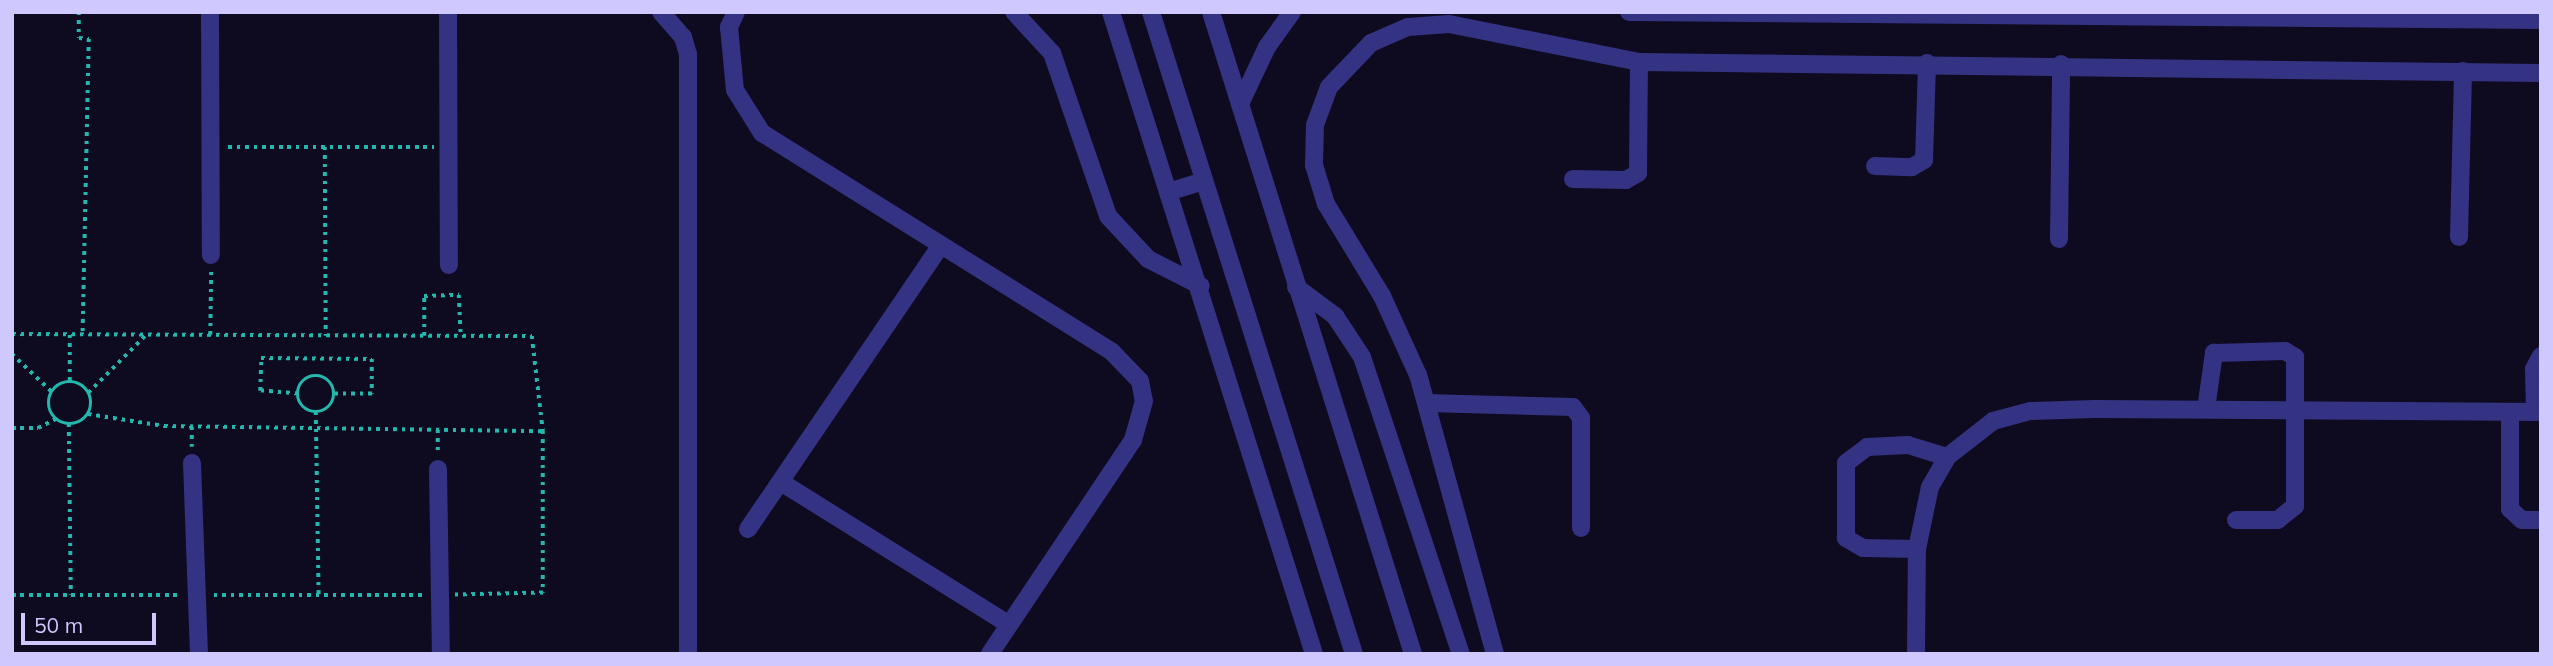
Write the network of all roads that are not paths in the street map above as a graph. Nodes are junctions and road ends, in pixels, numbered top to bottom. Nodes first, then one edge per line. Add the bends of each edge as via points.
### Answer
1 (210, 12) edge
2 (448, 12) edge
3 (661, 12) edge
4 (736, 12) edge
5 (1014, 12) edge
6 (1111, 12) edge
7 (1151, 12) edge
8 (1211, 12) edge
9 (1292, 12) edge
10 (1629, 12) edge
11 (2541, 20) edge
12 (1639, 62) junction
13 (1927, 63) junction
14 (2061, 64) junction
15 (2463, 71) junction
16 (2541, 72) edge
17 (1240, 104) junction
18 (1875, 166) dead end
19 (1573, 179) dead end
20 (1204, 181) junction
21 (1171, 191) junction
22 (2459, 237) dead end
23 (2059, 239) dead end
24 (940, 246) junction
25 (211, 255) road end
26 (449, 265) dead end
27 (1200, 286) junction
28 (1296, 287) junction
29 (2541, 356) edge
30 (1427, 403) junction
31 (2206, 409) junction
32 (2296, 410) junction
33 (2510, 412) junction
34 (2538, 412) edge
35 (1947, 457) junction
36 (192, 463) dead end
37 (438, 469) road end
38 (783, 484) junction
39 (2236, 520) dead end
40 (2541, 520) edge
41 (1581, 528) dead end
42 (748, 529) dead end
43 (1917, 549) junction
44 (1008, 624) junction
45 (199, 654) edge
46 (441, 654) edge
47 (688, 654) edge
48 (990, 654) edge
49 (1314, 654) edge
50 (1354, 654) edge
51 (1413, 654) edge
52 (1461, 654) edge
53 (1495, 654) edge
54 (1916, 654) edge

1 - 25 street
2 - 26 street
3 - 47 street via 683,37 688,54
4 - 24 street via 729,27 735,90 754,124
5 - 27 street via 1052,53 1108,216 1148,259
6 - 21 street
7 - 20 street
8 - 17 street
9 - 17 street via 1267,47
10 - 11 street
12 - 13 street
12 - 19 street via 1638,173 1626,180
12 - 30 street via 1429,24 1371,43 1329,87 1313,145 1318,185 1387,305
13 - 14 street
13 - 18 street via 1924,160 1912,167
14 - 15 street
14 - 23 street
15 - 16 street
15 - 22 street
17 - 28 street
20 - 21 street
20 - 50 street
21 - 27 street
24 - 38 street
24 - 44 street via 1128,364 1144,401 1133,440
27 - 49 street
28 - 51 street
28 - 52 street via 1335,316 1362,357
29 - 34 street via 2534,369
30 - 41 street via 1573,407 1581,418
30 - 53 street
31 - 32 street
31 - 32 street via 2209,362 2224,349 2290,353 2298,362
31 - 35 street via 2031,411 1993,421
32 - 33 street
32 - 39 street via 2291,512 2278,520
33 - 34 street
33 - 40 street via 2510,509 2522,520
35 - 43 street via 1930,487
35 - 43 street via 1908,445 1867,447 1846,463 1846,538 1863,548
36 - 45 street
37 - 46 street
38 - 42 street
38 - 44 street
43 - 54 street
44 - 48 street

